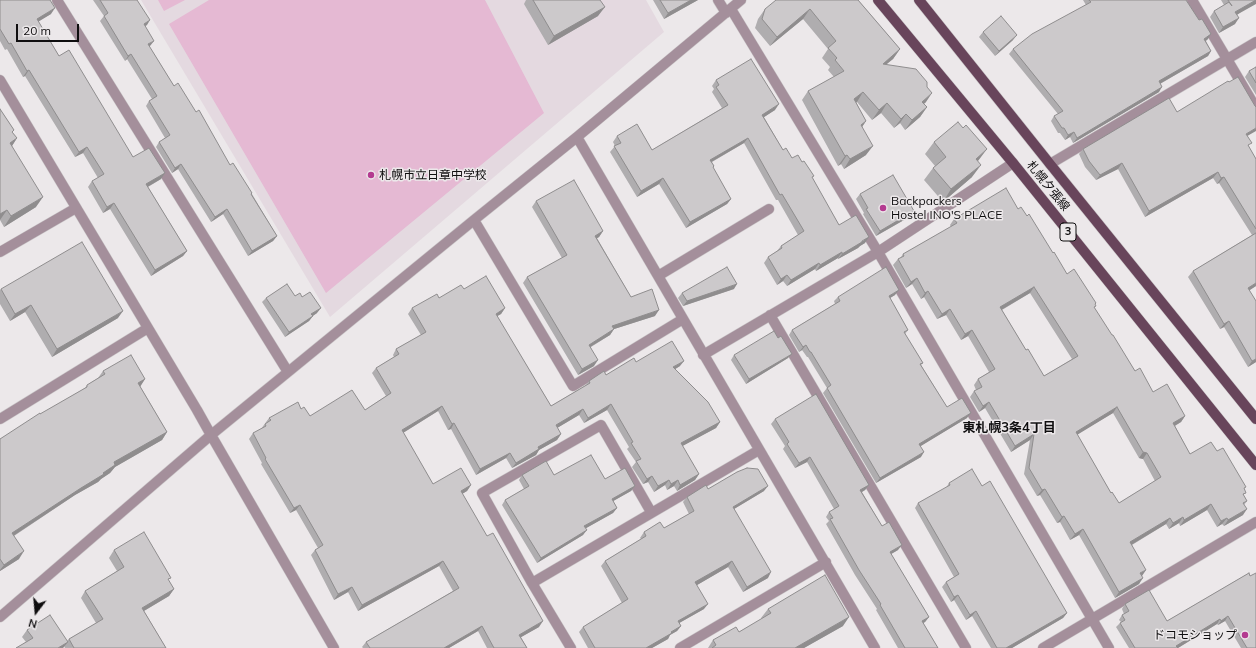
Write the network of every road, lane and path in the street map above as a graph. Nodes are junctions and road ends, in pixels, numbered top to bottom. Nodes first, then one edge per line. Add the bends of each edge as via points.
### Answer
1 (57, 0) edge
2 (718, 0) edge
3 (741, 0) edge
4 (878, 0) edge
5 (919, 0) edge
6 (1192, 0) edge
7 (728, 11) junction
8 (1256, 42) edge
9 (1227, 60) junction
10 (0, 80) edge
11 (1256, 108) edge
12 (577, 137) junction
13 (1013, 163) junction
14 (1050, 164) junction
15 (76, 208) junction
16 (769, 209) dead end
17 (474, 220) junction
18 (0, 252) edge
19 (878, 252) junction
20 (658, 276) junction
21 (770, 315) junction
22 (683, 319) junction
23 (148, 328) junction
24 (703, 355) junction
25 (288, 372) junction
26 (0, 419) edge
27 (1256, 419) edge
28 (211, 435) junction
29 (759, 450) junction
30 (1256, 465) edge
31 (651, 512) junction
32 (1256, 522) edge
33 (826, 562) junction
34 (532, 583) junction
35 (0, 617) edge
36 (1092, 619) junction
37 (334, 648) edge
38 (571, 648) edge
39 (680, 648) edge
40 (875, 648) edge
41 (966, 648) edge
42 (1043, 648) edge
43 (1109, 648) edge

1 - 25 street
2 - 7 street
3 - 7 street
4 - 13 main road, 札幌夕張線 / 3
5 - 14 main road, 札幌夕張線 / 3
6 - 9 street
7 - 12 street
7 - 19 street
8 - 9 street
9 - 11 street
9 - 14 street
10 - 15 street
12 - 17 street
12 - 20 street
13 - 19 street
13 - 30 main road, 札幌夕張線 / 3
14 - 27 main road, 札幌夕張線 / 3
15 - 18 street
15 - 23 street
16 - 20 street
17 - 22 street via 573,386
17 - 25 street
19 - 21 street
19 - 36 street
20 - 22 street
21 - 24 street
21 - 41 street
22 - 24 street
23 - 26 street
23 - 28 street
24 - 29 street
25 - 28 street
28 - 35 street
28 - 37 street
29 - 31 street
29 - 33 street
31 - 34 street
31 - 34 street via 601,425 482,494
32 - 36 street
33 - 39 street
33 - 40 street
34 - 38 street
36 - 42 street
36 - 43 street

